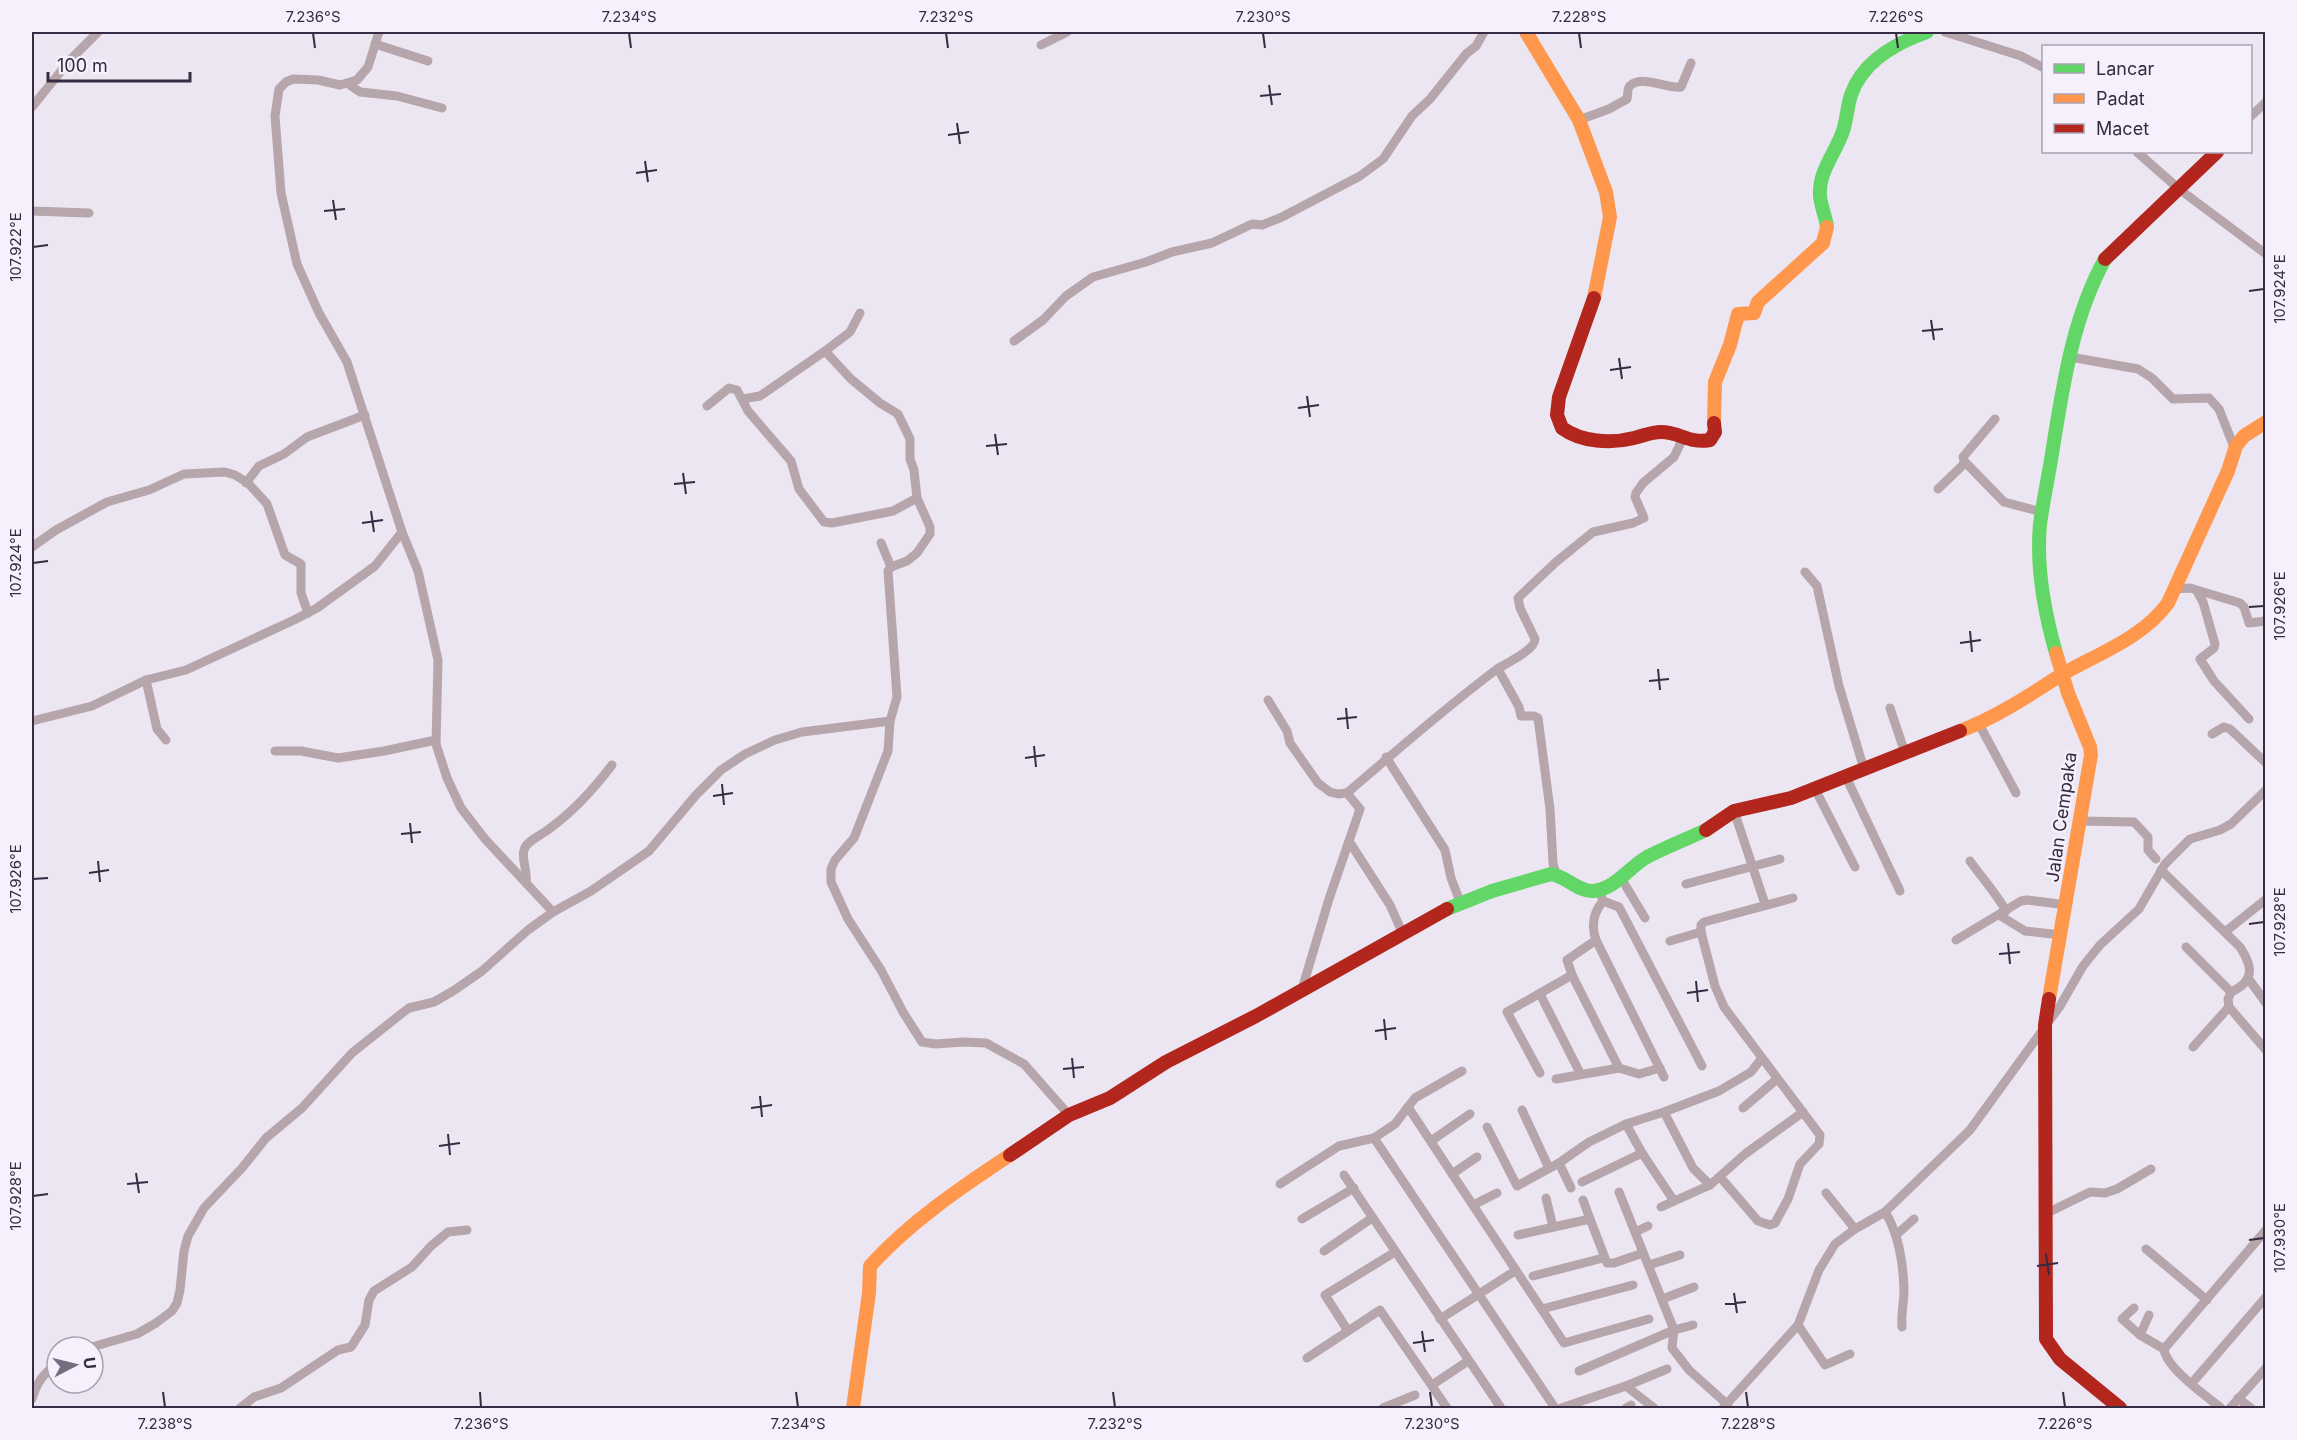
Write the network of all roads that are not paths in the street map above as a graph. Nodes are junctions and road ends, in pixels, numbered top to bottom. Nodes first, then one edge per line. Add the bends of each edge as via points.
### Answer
1 (98, 32) edge
2 (379, 32) edge
3 (1067, 32) edge
4 (1484, 32) edge
5 (1526, 32) edge
6 (1927, 32) edge
7 (1945, 32) edge
8 (1049, 35) edge
9 (375, 44) junction
10 (1041, 45) dead end
11 (428, 61) dead end
12 (1691, 63) dead end
13 (2042, 67) edge
14 (347, 83) junction
15 (2265, 102) edge
16 (32, 107) edge
17 (442, 108) dead end
18 (2252, 115) edge
19 (1579, 120) junction
20 (2138, 153) edge
21 (2216, 153) edge
22 (2175, 193) junction
23 (32, 211) edge
24 (88, 213) dead end
25 (2265, 254) edge
26 (860, 313) dead end
27 (1014, 341) dead end
28 (825, 351) junction
29 (2070, 357) junction
30 (743, 399) junction
31 (707, 406) dead end
32 (365, 415) junction
33 (1995, 419) dead end
34 (2265, 423) edge
35 (1682, 440) junction
36 (2234, 447) junction
37 (1965, 463) junction
38 (246, 483) junction
39 (1938, 489) dead end
40 (917, 498) junction
41 (2042, 512) junction
42 (402, 532) junction
43 (881, 543) dead end
44 (32, 547) edge
45 (891, 567) junction
46 (1805, 572) dead end
47 (2174, 589) junction
48 (2197, 591) junction
49 (308, 613) junction
50 (2265, 621) edge
51 (1498, 669) junction
52 (2062, 675) junction
53 (146, 680) junction
54 (1268, 700) dead end
55 (1890, 708) dead end
56 (2249, 719) dead end
57 (32, 721) edge
58 (890, 722) junction
59 (1979, 723) junction
60 (2212, 734) dead end
61 (166, 740) dead end
62 (436, 740) junction
63 (275, 751) dead end
64 (1905, 753) junction
65 (1386, 757) junction
66 (2265, 763) edge
67 (612, 765) dead end
68 (1864, 770) junction
69 (1846, 777) junction
70 (1815, 789) junction
71 (2265, 790) edge
72 (1347, 792) junction
73 (2016, 793) dead end
74 (1734, 812) junction
75 (2081, 821) junction
76 (1349, 842) junction
77 (1780, 859) dead end
78 (2156, 860) dead end
79 (1970, 861) dead end
80 (1752, 866) junction
81 (1855, 867) dead end
82 (2161, 870) junction
83 (1556, 874) junction
84 (1622, 878) junction
85 (526, 882) junction
86 (1686, 884) dead end
87 (1900, 891) dead end
88 (1601, 896) junction
89 (1793, 898) dead end
90 (2265, 900) edge
91 (1461, 904) junction
92 (1765, 904) junction
93 (2067, 905) junction
94 (553, 912) junction
95 (2002, 913) junction
96 (1645, 918) dead end
97 (2225, 932) junction
98 (1402, 933) junction
99 (1701, 933) junction
100 (2061, 935) junction
101 (1596, 940) junction
102 (1956, 940) dead end
103 (1670, 941) dead end
104 (2186, 947) dead end
105 (1572, 975) junction
106 (2248, 978) junction
107 (1302, 989) junction
108 (2231, 992) junction
109 (1540, 994) junction
110 (2265, 1003) edge
111 (2229, 1007) junction
112 (2045, 1025) junction
113 (2193, 1047) dead end
114 (2265, 1050) edge
115 (1762, 1058) junction
116 (1702, 1066) dead end
117 (1619, 1068) junction
118 (1660, 1068) junction
119 (1462, 1071) dead end
120 (1540, 1073) dead end
121 (1580, 1073) junction
122 (1664, 1077) dead end
123 (1777, 1078) junction
124 (1556, 1079) dead end
125 (1408, 1107) junction
126 (1743, 1108) dead end
127 (1522, 1110) dead end
128 (1664, 1112) junction
129 (1803, 1112) junction
130 (1470, 1114) dead end
131 (1069, 1115) junction
132 (1626, 1124) junction
133 (1487, 1127) dead end
134 (1374, 1138) junction
135 (1431, 1141) junction
136 (1642, 1154) junction
137 (1477, 1156) dead end
138 (1559, 1163) junction
139 (1549, 1168) junction
140 (2151, 1169) dead end
141 (1452, 1174) junction
142 (1344, 1175) dead end
143 (1721, 1178) junction
144 (1582, 1182) dead end
145 (1280, 1184) dead end
146 (1710, 1185) junction
147 (1353, 1188) junction
148 (1571, 1188) dead end
149 (1619, 1192) dead end
150 (1497, 1193) dead end
151 (1826, 1193) dead end
152 (1546, 1198) dead end
153 (1583, 1200) dead end
154 (1674, 1202) junction
155 (1473, 1205) junction
156 (1661, 1207) dead end
157 (1885, 1212) junction
158 (2045, 1214) junction
159 (1372, 1218) junction
160 (1302, 1219) dead end
161 (1590, 1219) junction
162 (1914, 1219) dead end
163 (1648, 1226) dead end
164 (1553, 1227) junction
165 (1855, 1229) junction
166 (467, 1230) dead end
167 (2265, 1230) edge
168 (1635, 1232) junction
169 (1896, 1234) junction
170 (1518, 1235) dead end
171 (2146, 1249) dead end
172 (1324, 1251) dead end
173 (1395, 1252) junction
174 (1643, 1253) junction
175 (1680, 1255) dead end
176 (1603, 1257) junction
177 (1649, 1265) junction
178 (1515, 1271) junction
179 (1533, 1276) dead end
180 (1633, 1285) dead end
181 (1694, 1287) dead end
182 (1478, 1294) junction
183 (2265, 1298) edge
184 (1662, 1299) junction
185 (2207, 1300) junction
186 (2134, 1308) dead end
187 (1542, 1309) junction
188 (2149, 1315) dead end
189 (1649, 1318) dead end
190 (1440, 1319) junction
191 (1798, 1324) junction
192 (1694, 1325) dead end
193 (1902, 1327) dead end
194 (1674, 1330) junction
195 (1348, 1331) junction
196 (2140, 1335) junction
197 (105, 1343) edge
198 (2164, 1349) junction
199 (1850, 1354) dead end
200 (1307, 1358) dead end
201 (1468, 1361) junction
202 (2265, 1368) edge
203 (1667, 1369) dead end
204 (1579, 1371) dead end
205 (45, 1373) edge
206 (2192, 1383) junction
207 (1432, 1384) junction
208 (1626, 1386) junction
209 (1415, 1395) dead end
210 (2238, 1398) junction
211 (32, 1399) edge
212 (1726, 1407) edge
213 (240, 1408) edge
214 (853, 1408) edge
215 (1383, 1408) edge
216 (1447, 1408) edge
217 (1501, 1408) edge
218 (1555, 1408) edge
219 (1561, 1408) edge
220 (1654, 1408) edge
221 (2120, 1408) edge
222 (2221, 1408) edge
223 (2230, 1408) edge
224 (2251, 1408) edge

1 - 16 street
2 - 9 street
3 - 8 street
4 - 27 street via 1478,44 1412,116 1383,159 1360,176 1262,225 1252,224 1212,243 1093,277
5 - 19 street
6 - 35 street via 1881,56 1857,82 1820,188 1827,237 1747,313 1714,382 1715,432 1707,441
7 - 13 street via 2021,56
8 - 10 street
9 - 11 street
9 - 14 street via 365,72
12 - 19 street via 1681,87 1634,84 1629,87 1627,99
14 - 17 street via 360,92 397,96
14 - 32 street via 301,79 282,85 277,95 276,144 281,193 297,264 347,362
15 - 18 street
19 - 35 street via 1606,192 1610,218 1595,294 1560,394 1557,421 1564,431 1583,438 1620,440 1660,432
20 - 22 street
21 - 22 street, Jalan Cempaka
22 - 25 street
22 - 29 street, Jalan Cempaka via 2098,269
23 - 24 street
26 - 28 street via 849,332
28 - 30 street via 760,396
28 - 40 street via 851,379 901,417 911,446
29 - 36 street via 2138,369 2173,399 2209,398 2219,409
29 - 41 street, Jalan Cempaka
30 - 31 street via 737,390 729,388
30 - 40 street via 748,411 787,455 799,489 824,522 893,511
32 - 38 street via 307,437 259,466
32 - 42 street
33 - 37 street via 1963,457
34 - 36 street
35 - 51 street via 1674,457 1638,490 1635,497 1644,518 1593,532 1518,598 1536,643
36 - 47 street via 2228,471
37 - 39 street
37 - 41 street via 2004,501
38 - 44 street via 225,472 184,474 149,490 107,502
38 - 49 street via 267,504 285,555 301,564 301,593
40 - 45 street via 930,527 929,537 907,561
41 - 52 street, Jalan Cempaka via 2038,558
42 - 49 street via 375,566
42 - 62 street via 418,571 438,660
43 - 45 street
45 - 58 street via 888,572 897,697
46 - 68 street via 1817,586 1839,686
47 - 48 street
47 - 52 street via 2160,614 2136,633
48 - 50 street via 2240,603 2249,623
48 - 56 street via 2215,644 2200,659 2214,681
49 - 53 street via 186,670
51 - 65 street
51 - 83 street via 1521,716 1538,718
52 - 59 street via 2006,711
52 - 75 street, Jalan Cempaka via 2091,752
53 - 57 street via 80,710
53 - 61 street via 157,729
54 - 72 street via 1290,743 1318,783 1330,792
55 - 64 street
58 - 94 street via 802,732 745,754 721,770 696,795 650,851
58 - 131 street via 888,751 854,838 831,868 833,887 922,1042 986,1043 1023,1064
59 - 64 street
59 - 73 street
60 - 66 street via 2230,729
62 - 63 street via 338,758
62 - 85 street via 461,808
64 - 68 street
65 - 72 street
65 - 91 street via 1445,849
67 - 85 street via 569,814 526,845
68 - 69 street
69 - 70 street
69 - 87 street
70 - 74 street
70 - 81 street
71 - 82 street via 2226,828 2190,839
72 - 76 street via 1360,808
74 - 80 street
74 - 84 street via 1708,829 1645,858
75 - 78 street via 2134,822 2148,837 2148,850
75 - 93 street, Jalan Cempaka
76 - 98 street via 1390,905
76 - 107 street
77 - 80 street
79 - 95 street via 1998,896
80 - 86 street
80 - 92 street
82 - 97 street
82 - 112 street via 2139,909 2100,945
83 - 88 street
83 - 91 street via 1539,876
84 - 88 street
84 - 96 street
85 - 94 street
88 - 101 street via 1592,928
88 - 116 street via 1619,907
89 - 92 street
90 - 97 street
91 - 98 street
92 - 99 street via 1704,922
93 - 95 street via 2027,900
93 - 100 street, Jalan Cempaka
94 - 197 street via 482,971 434,1002 409,1008 352,1053 302,1108 266,1138 197,1217 184,1251 180,1290 172,1311 137,1334
95 - 100 street via 2025,931
95 - 102 street
97 - 106 street via 2249,962
98 - 107 street
99 - 103 street
99 - 115 street via 1714,986 1724,1007
100 - 112 street, Jalan Cempaka
101 - 105 street via 1567,960
101 - 118 street
104 - 108 street
105 - 109 street
105 - 117 street
106 - 108 street via 2242,987
106 - 110 street
107 - 131 street via 1166,1062 1110,1098
108 - 111 street
109 - 120 street via 1507,1012
109 - 121 street
111 - 113 street
111 - 114 street
112 - 157 street via 1970,1130
112 - 158 street, Jalan Cempaka
115 - 123 street
115 - 128 street via 1751,1072 1719,1091
117 - 118 street via 1639,1074
117 - 121 street
118 - 122 street
119 - 125 street via 1415,1098
121 - 124 street
123 - 126 street
123 - 129 street
125 - 134 street via 1395,1124
125 - 135 street
127 - 139 street
128 - 132 street
128 - 146 street via 1693,1168
129 - 143 street via 1744,1154
129 - 143 street via 1817,1131 1819,1144 1800,1164 1791,1193 1775,1223 1766,1225 1758,1221
130 - 135 street
131 - 214 street via 978,1176 894,1240 870,1266
132 - 136 street
132 - 138 street
133 - 139 street via 1517,1186
134 - 145 street via 1339,1146
134 - 182 street
135 - 141 street
136 - 144 street
136 - 154 street
137 - 141 street
138 - 139 street
138 - 148 street
140 - 158 street via 2117,1189 2090,1192
141 - 155 street
142 - 147 street
143 - 146 street
146 - 154 street
147 - 159 street
147 - 160 street
149 - 168 street
150 - 155 street
151 - 165 street
152 - 164 street
153 - 161 street
154 - 156 street
155 - 178 street
157 - 165 street
157 - 169 street
158 - 221 street, Jalan Cempaka via 2046,1339 2060,1359
159 - 172 street
159 - 173 street
161 - 164 street
161 - 176 street
162 - 169 street
163 - 168 street
164 - 170 street
165 - 191 street via 1828,1254
166 - 213 street via 448,1232 412,1267 374,1291 365,1324 351,1347 338,1350 281,1388 254,1397
167 - 185 street
168 - 174 street
169 - 193 street via 1904,1290
171 - 185 street
173 - 190 street
173 - 195 street via 1325,1295
174 - 176 street via 1614,1263
174 - 177 street
175 - 177 street
176 - 179 street
177 - 184 street
178 - 182 street
178 - 187 street
180 - 187 street
181 - 184 street
182 - 190 street
182 - 218 street
183 - 206 street
184 - 194 street
185 - 198 street
186 - 196 street via 2122,1319
187 - 189 street via 1564,1343
188 - 196 street
190 - 201 street
191 - 199 street via 1825,1365
191 - 212 street
192 - 194 street
194 - 204 street
194 - 212 street via 1672,1348 1677,1356
195 - 200 street
195 - 207 street via 1380,1310
196 - 198 street
198 - 206 street via 2169,1362
201 - 207 street
201 - 217 street
202 - 210 street
203 - 208 street
205 - 211 street
206 - 222 street
207 - 216 street
208 - 219 street
208 - 220 street
209 - 215 street
210 - 223 street
210 - 224 street

